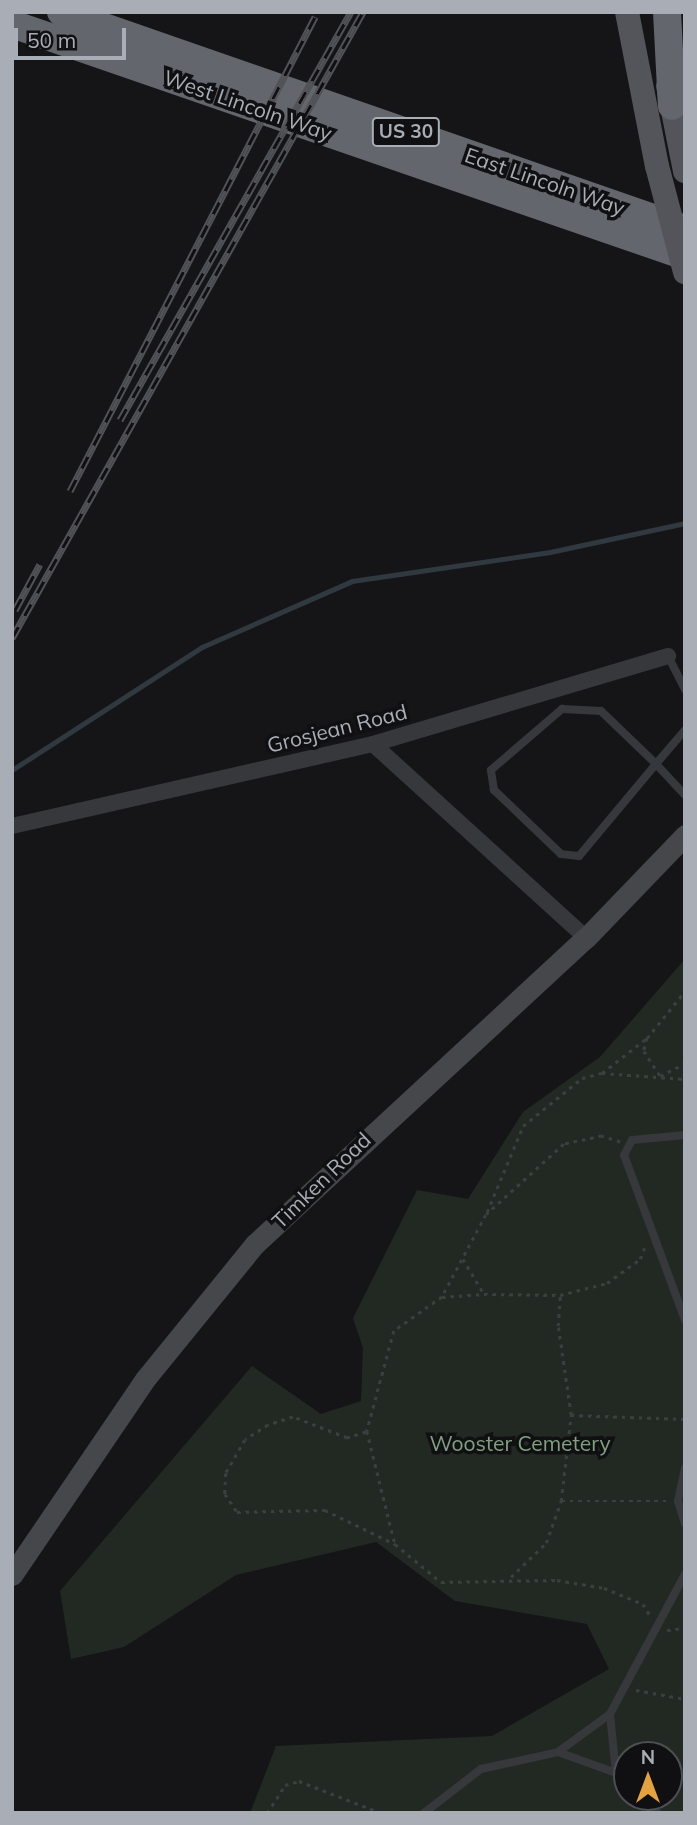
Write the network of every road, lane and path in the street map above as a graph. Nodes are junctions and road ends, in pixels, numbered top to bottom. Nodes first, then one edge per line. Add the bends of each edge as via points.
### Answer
1 (61, 12) edge
2 (627, 12) edge
3 (657, 12) edge
4 (667, 12) edge
5 (12, 24) edge
6 (128, 36) junction
7 (671, 106) junction
8 (404, 159) joint
9 (685, 171) edge
10 (685, 215) edge
11 (685, 229) edge
12 (685, 256) edge
13 (685, 272) edge
14 (668, 656) joint
15 (685, 690) edge
16 (685, 730) edge
17 (373, 744) junction
18 (656, 764) junction
19 (685, 795) edge
20 (12, 826) edge
21 (685, 835) edge
22 (586, 939) junction
23 (685, 991) edge
24 (647, 1038) junction
25 (685, 1063) edge
26 (602, 1073) junction
27 (660, 1076) junction
28 (685, 1079) edge
29 (685, 1135) edge
30 (627, 1145) junction
31 (486, 1215) junction
32 (651, 1233) junction
33 (463, 1258) junction
34 (484, 1294) junction
35 (561, 1296) junction
36 (442, 1297) junction
37 (685, 1320) edge
38 (571, 1415) junction
39 (685, 1419) edge
40 (367, 1431) junction
41 (685, 1468) edge
42 (561, 1501) junction
43 (678, 1501) junction
44 (685, 1524) edge
45 (395, 1544) junction
46 (685, 1574) edge
47 (12, 1575) edge
48 (509, 1579) junction
49 (685, 1628) edge
50 (659, 1631) junction
51 (627, 1685) junction
52 (685, 1699) edge
53 (610, 1714) junction
54 (613, 1744) edge
55 (558, 1752) junction
56 (613, 1772) edge
57 (378, 1812) edge
58 (425, 1812) edge
59 (267, 1813) edge

1 - 6 highway, US 30
2 - 13 main road, bridge via 657,166
3 - 7 main road
4 - 7 highway
5 - 8 highway, West Lincoln Way / US 30
6 - 10 highway via 276,74
6 - 11 highway, East Lincoln Way / US 30
7 - 9 main road
8 - 12 highway, East Lincoln Way / US 30
14 - 15 lane
14 - 17 street, Grosjean Road
16 - 18 lane
17 - 20 street, Grosjean Road
17 - 22 street
18 - 18 lane via 579,856 561,854 494,790 491,770 562,709 601,711
18 - 19 lane
21 - 22 street, Timken Road
22 - 47 street, Timken Road via 255,1244 146,1378
23 - 24 path
24 - 26 path
24 - 27 path via 644,1051
25 - 27 path
26 - 27 path
26 - 31 path via 582,1078 523,1126
27 - 28 path
29 - 30 lane via 646,1136
30 - 31 path via 602,1136 564,1144
30 - 32 lane via 625,1169
31 - 33 path
32 - 35 path via 640,1259 607,1283
32 - 37 lane
33 - 34 path
33 - 36 path
34 - 35 path
34 - 36 path
35 - 38 path via 558,1326
36 - 40 path via 394,1331
38 - 39 path
38 - 42 path
40 - 45 path
40 - 45 path via 347,1437 293,1417 268,1425 245,1440 226,1473 225,1494 237,1512 325,1510
41 - 43 lane
42 - 43 path
42 - 48 path via 546,1543
43 - 44 lane
45 - 48 path via 441,1582
46 - 50 lane
48 - 50 path via 604,1588 643,1604
49 - 50 path
50 - 51 lane
51 - 52 path via 641,1693
51 - 53 lane
53 - 54 lane
53 - 55 lane
55 - 56 lane
55 - 58 lane via 481,1769
57 - 58 path
57 - 59 path via 299,1781 285,1785

